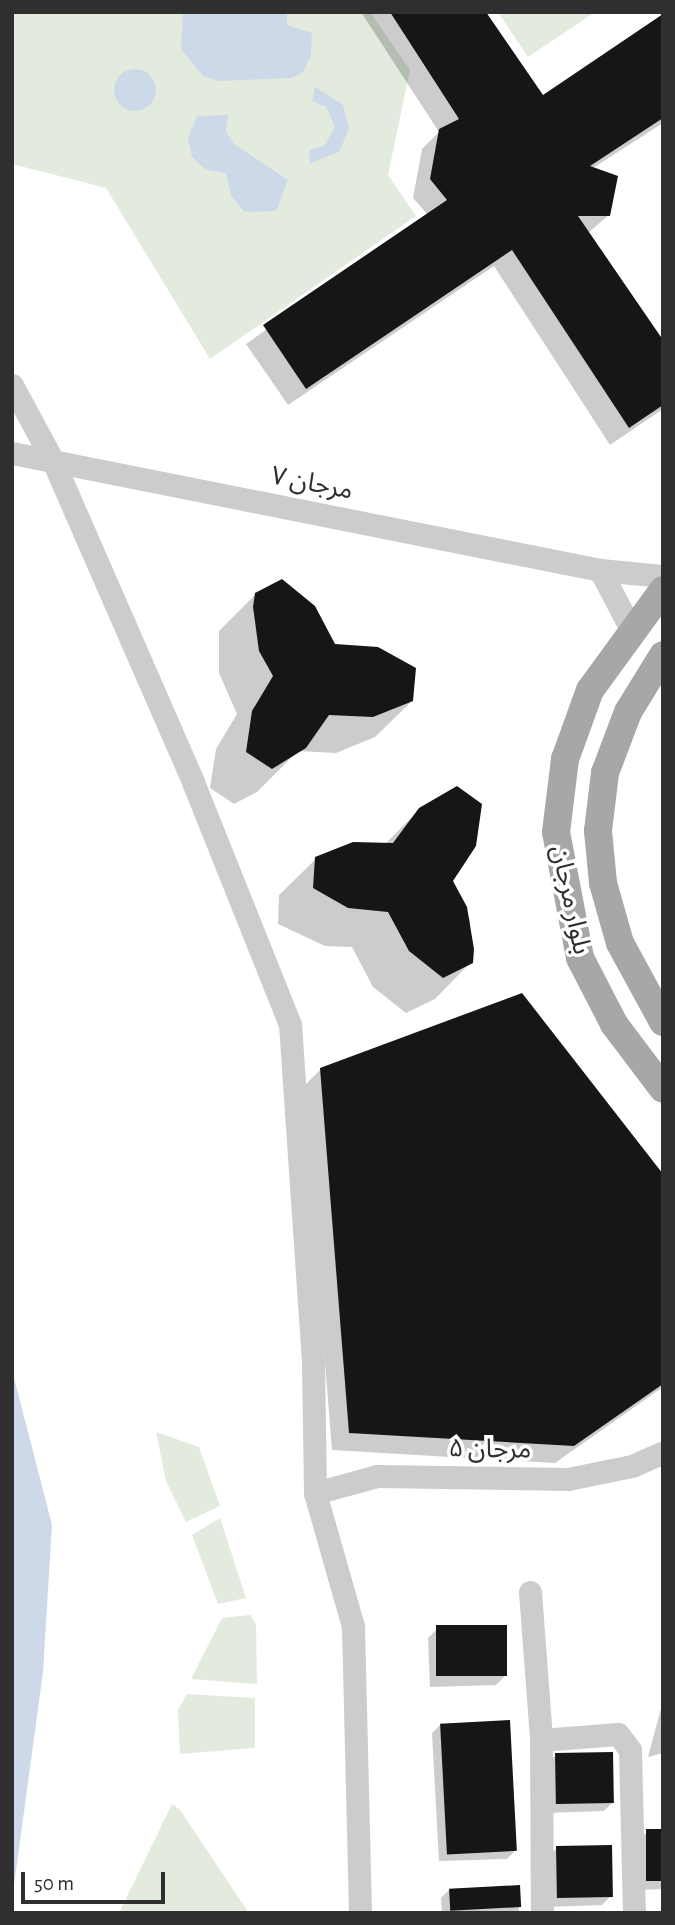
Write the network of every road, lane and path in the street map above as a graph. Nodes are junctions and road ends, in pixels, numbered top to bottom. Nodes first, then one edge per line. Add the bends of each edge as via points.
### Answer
1 (12, 385) edge
2 (12, 453) edge
3 (54, 461) junction
4 (600, 570) junction
5 (663, 576) edge
6 (663, 590) edge
7 (631, 629) junction
8 (663, 655) edge
9 (663, 1022) edge
10 (663, 1089) edge
11 (663, 1452) edge
12 (315, 1493) junction
13 (530, 1592) dead end
14 (541, 1740) junction
15 (360, 1913) edge
16 (542, 1913) edge
17 (634, 1913) edge

1 - 3 street
2 - 3 street, مرجان ۷
3 - 4 street, مرجان ۷
3 - 12 street via 290,1024 313,1363
4 - 5 street, مرجان ۷
4 - 7 street
6 - 7 main road, بلوار مرجان
7 - 10 main road, بلوار مرجان via 590,690 565,759 556,832 580,958 614,1024
8 - 9 main road, بلوار مرجان via 618,736 605,774 598,831 603,883 620,943
11 - 12 street, مرجان ۵ via 632,1466 568,1479 377,1476
12 - 15 street via 353,1626
13 - 14 street
14 - 16 street
14 - 17 street via 618,1734 629,1750

